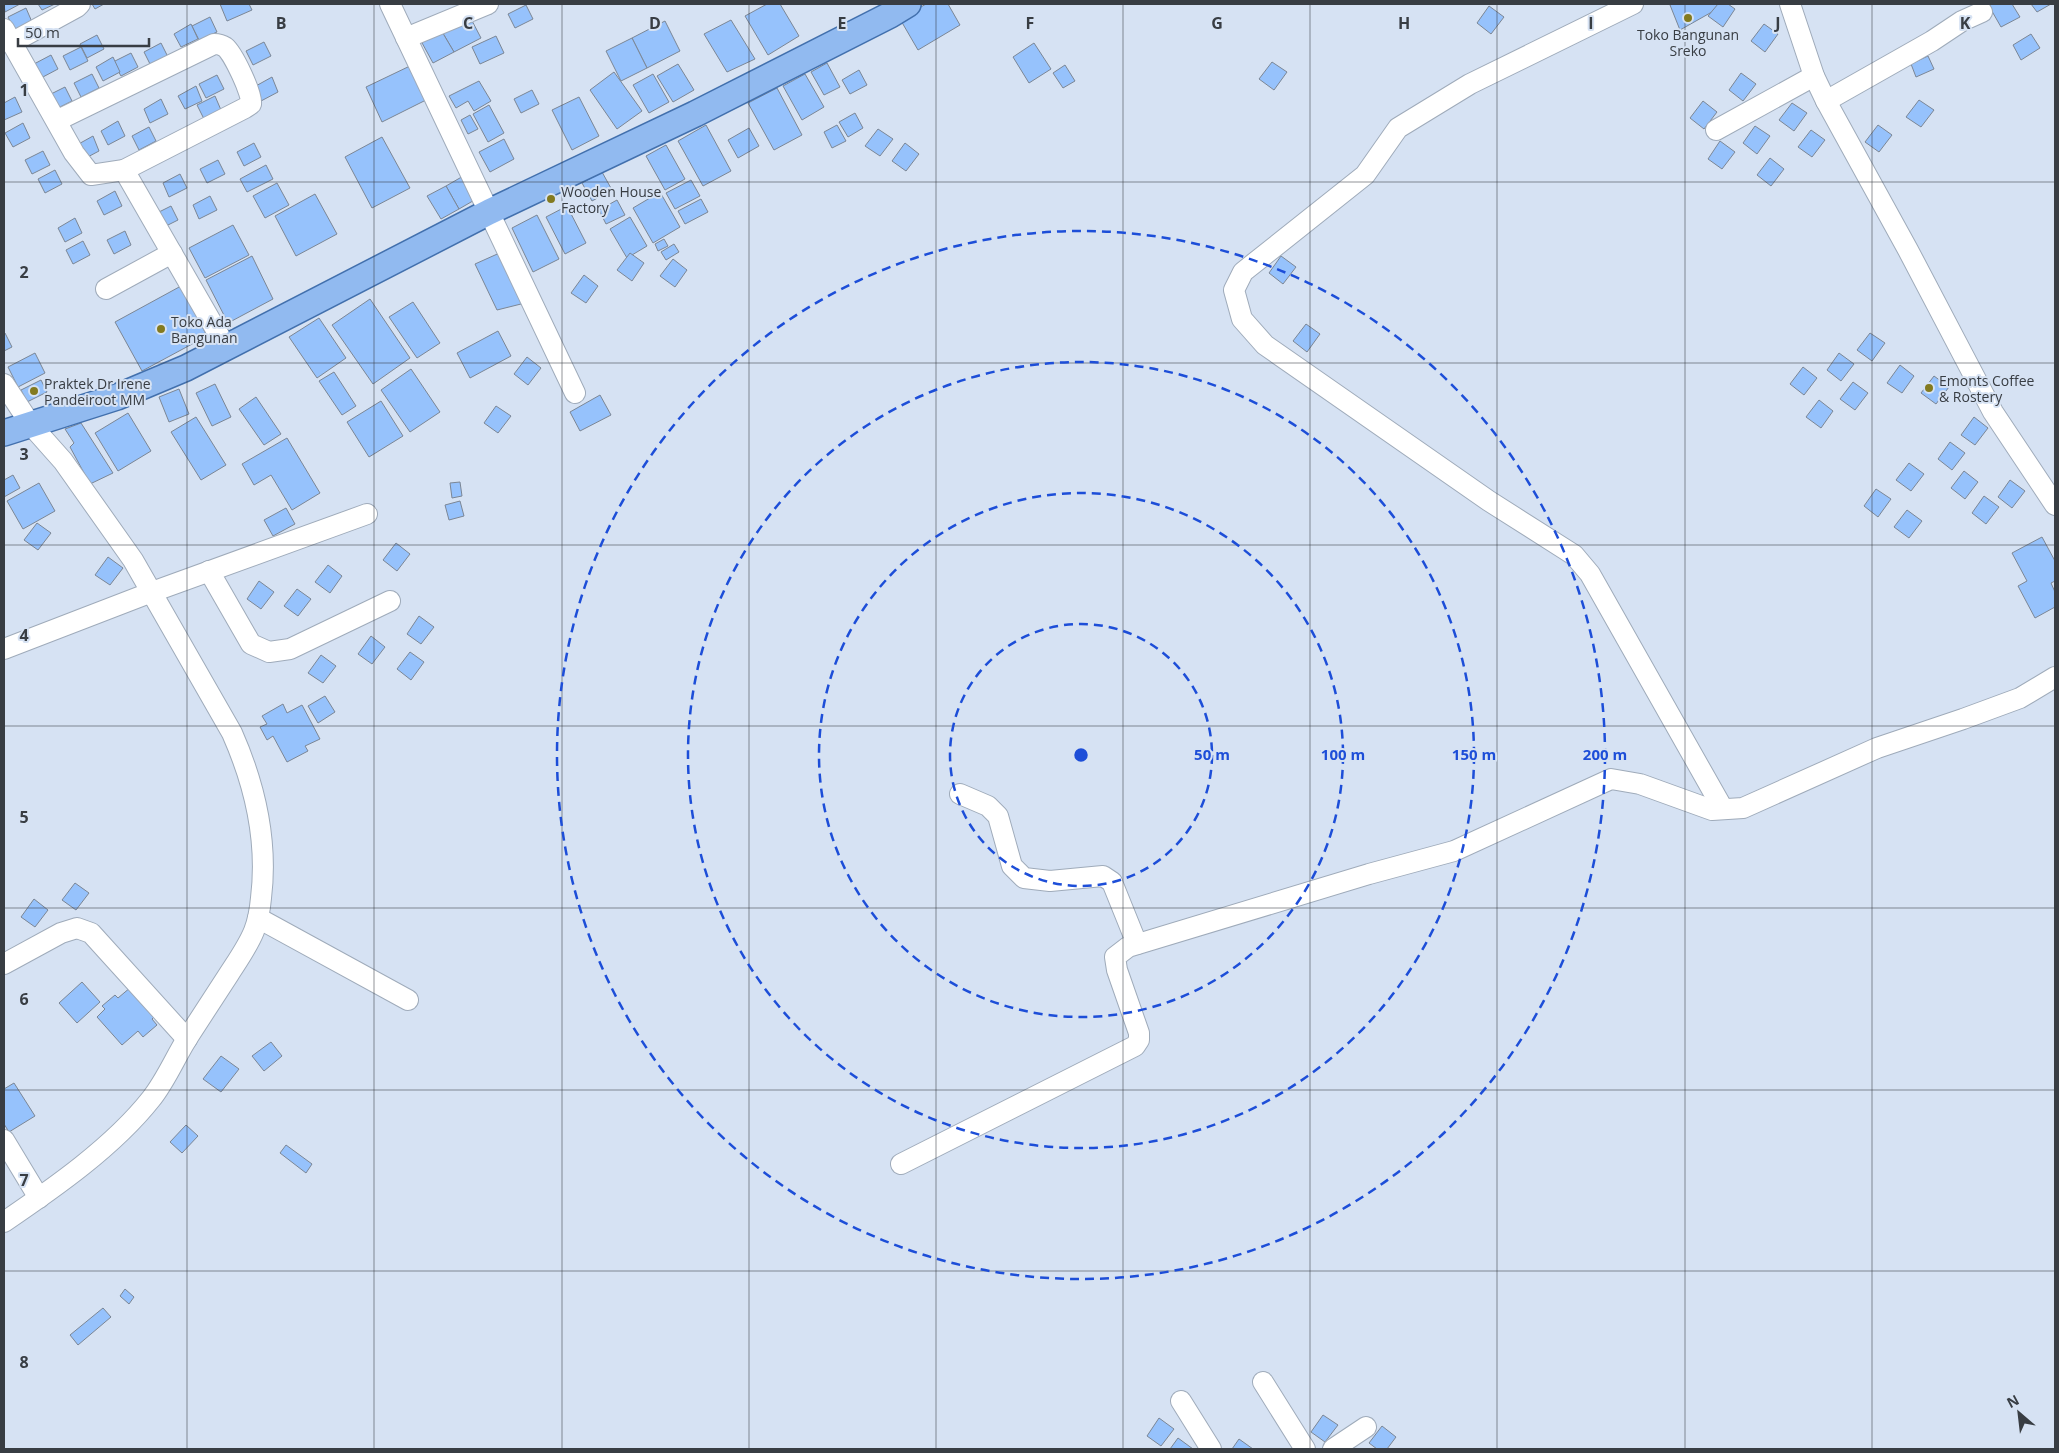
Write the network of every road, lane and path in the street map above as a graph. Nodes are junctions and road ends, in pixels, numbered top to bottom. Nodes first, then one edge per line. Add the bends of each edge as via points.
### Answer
1 (80, 4) edge
2 (390, 4) edge
3 (488, 4) edge
4 (908, 4) edge
5 (1633, 4) edge
6 (1790, 4) edge
7 (1982, 12) dead end
8 (7, 36) edge
9 (406, 38) junction
10 (1814, 76) junction
11 (1826, 101) junction
12 (56, 121) junction
13 (1716, 130) dead end
14 (124, 170) junction
15 (489, 212) junction
16 (172, 253) junction
17 (106, 289) dead end
18 (227, 348) junction
19 (4, 384) edge
20 (575, 393) dead end
21 (30, 425) junction
22 (4, 433) edge
23 (2055, 505) edge
24 (367, 514) dead end
25 (209, 572) junction
26 (152, 592) junction
27 (390, 601) dead end
28 (4, 649) edge
29 (2055, 677) edge
30 (960, 794) dead end
31 (1724, 809) junction
32 (258, 918) junction
33 (1136, 944) junction
34 (4, 964) edge
35 (408, 1000) dead end
36 (187, 1038) junction
37 (4, 1140) edge
38 (901, 1164) dead end
39 (39, 1198) junction
40 (4, 1222) edge
41 (1263, 1382) dead end
42 (1181, 1401) dead end
43 (1366, 1426) dead end
44 (1212, 1449) edge
45 (1305, 1449) edge
46 (1333, 1449) edge

1 - 8 street
2 - 9 street
3 - 9 street
4 - 15 main road via 694,114
5 - 31 street via 1470,84 1398,128 1365,175 1243,272 1234,290 1242,318 1264,346 1489,501 1574,555 1590,574
6 - 10 street
7 - 11 street
8 - 12 street
9 - 15 street
10 - 11 street
10 - 13 street
11 - 23 street via 1993,412
12 - 14 street via 91,175
12 - 14 street via 214,44 224,47 249,88 251,104
14 - 16 street
15 - 18 main road
15 - 20 street
16 - 17 street
16 - 18 street
18 - 21 main road via 151,384
19 - 21 street
21 - 22 main road
21 - 26 street via 86,492
24 - 25 street
25 - 26 street
25 - 27 street via 251,644 269,652 290,649
26 - 28 street
26 - 32 street via 244,760 260,823 264,866
29 - 31 street via 2020,698 1877,748 1743,808
30 - 33 street via 988,806 998,816 1012,866 1024,878 1050,881 1103,876 1112,882
31 - 33 street via 1712,810 1640,784 1611,779 1454,851
32 - 35 street
32 - 36 street via 246,947
33 - 38 street via 1115,958 1138,1033 1139,1040 1135,1046
34 - 36 street via 61,933 77,928 91,933
36 - 39 street via 153,1097 140,1113
37 - 39 street
39 - 40 street
41 - 45 street
42 - 44 street
43 - 46 street

